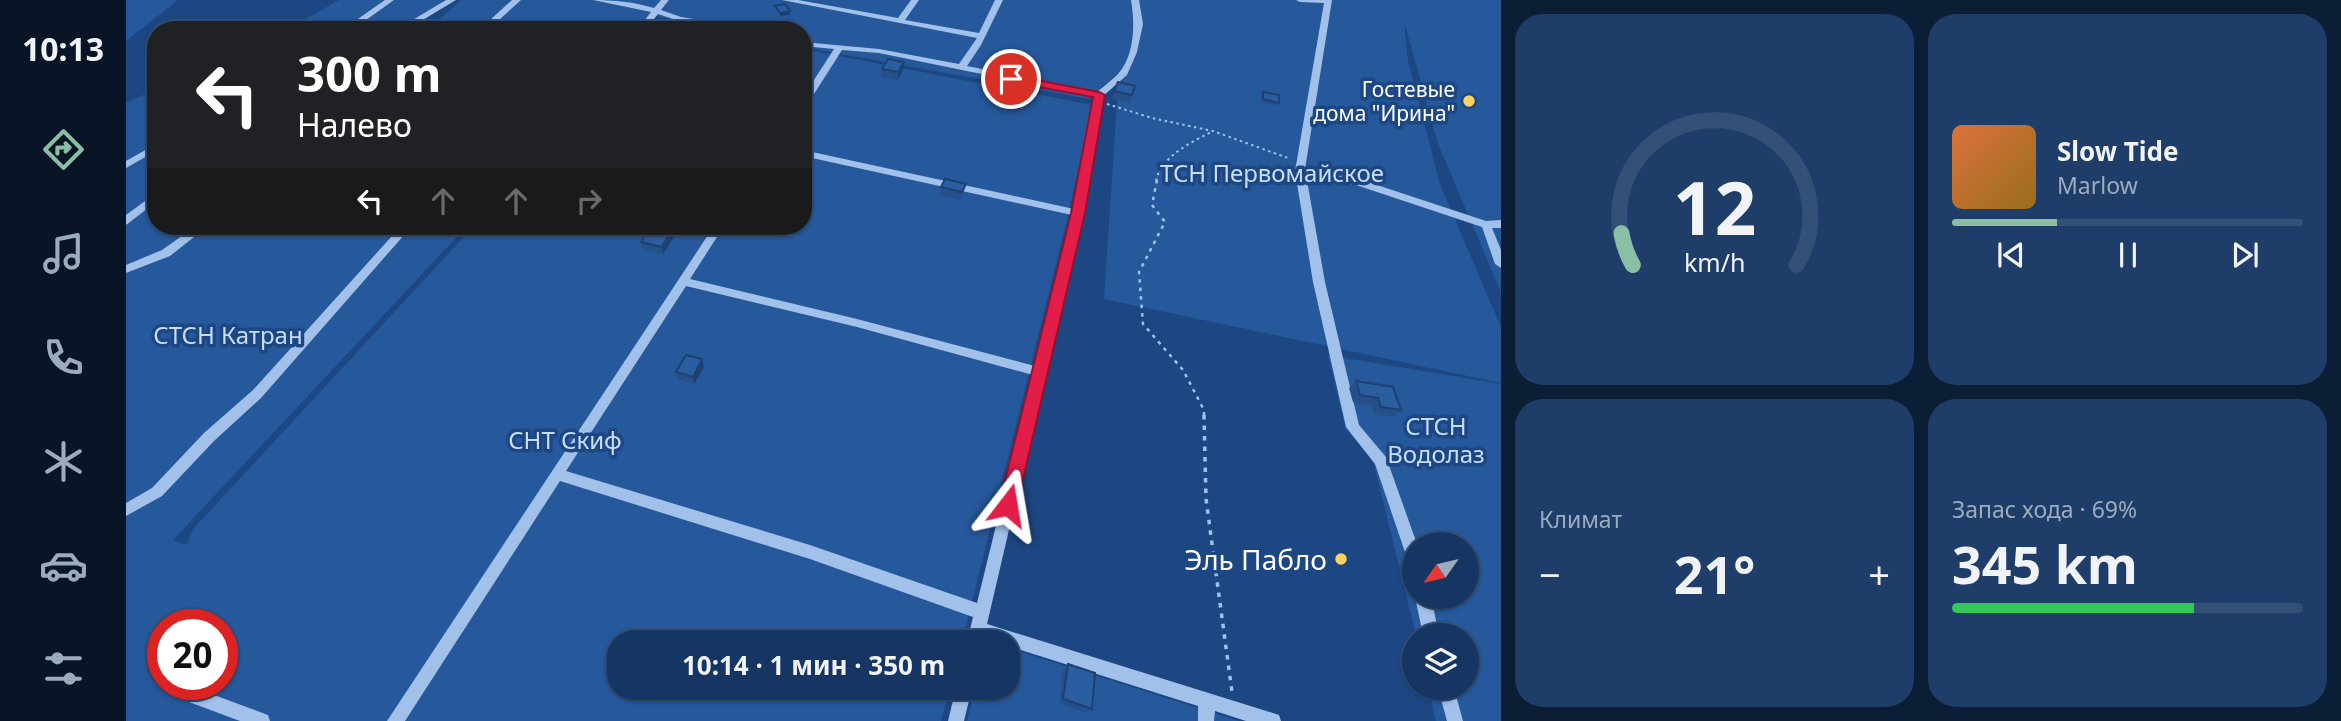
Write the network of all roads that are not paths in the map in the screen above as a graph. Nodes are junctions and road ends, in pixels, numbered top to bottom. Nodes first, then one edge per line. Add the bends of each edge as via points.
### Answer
1 (390, 0) edge
2 (452, 0) edge
3 (517, 0) edge
4 (597, 0) edge
5 (665, 0) edge
6 (786, 0) edge
7 (915, 0) edge
8 (999, 0) edge
9 (1135, 0) edge
10 (1300, 0) edge
11 (1328, 1) edge
12 (828, 4) edge
13 (654, 11) junction
14 (680, 19) junction
15 (901, 19) junction
16 (359, 21) edge
17 (416, 21) edge
18 (494, 21) edge
19 (647, 21) edge
20 (676, 21) edge
21 (694, 21) edge
22 (981, 36) junction
23 (812, 45) edge
24 (838, 49) junction
25 (961, 68) junction
26 (812, 91) edge
27 (1099, 98) junction
28 (147, 152) edge
29 (812, 155) edge
30 (126, 165) edge
31 (1301, 167) junction
32 (147, 204) edge
33 (1078, 213) junction
34 (126, 221) edge
35 (1501, 224) edge
36 (1486, 225) junction
37 (191, 235) edge
38 (399, 235) edge
39 (713, 235) edge
40 (1501, 264) edge
41 (126, 270) edge
42 (683, 281) junction
43 (1040, 372) junction
44 (558, 474) junction
45 (126, 510) edge
46 (1405, 532) edge
47 (982, 612) junction
48 (978, 630) edge
49 (1020, 648) edge
50 (206, 700) edge
51 (961, 700) edge
52 (1207, 700) junction
53 (1449, 700) edge
54 (262, 721) edge
55 (395, 721) edge
56 (956, 721) edge
57 (1206, 721) edge
58 (1273, 721) edge
59 (1455, 721) edge

1 - 16 lane
2 - 17 street
3 - 18 street
4 - 13 street
5 - 13 lane
6 - 12 street
7 - 15 street
8 - 22 street
9 - 27 street via 1139,24 1133,52 1124,73
10 - 11 street
11 - 31 street
12 - 15 street
13 - 14 street
13 - 19 street
14 - 20 street
14 - 21 street
15 - 22 street
22 - 25 street
23 - 24 street
24 - 25 street via 879,51
24 - 26 street
25 - 27 street
27 - 33 street
28 - 30 street
29 - 33 street
31 - 36 street
31 - 46 street via 1319,282 1353,427 1381,461
32 - 34 street
33 - 43 street
35 - 36 street
36 - 40 street
37 - 41 street via 166,253
38 - 45 street via 257,394 158,492
39 - 42 street
42 - 43 street
42 - 44 street
43 - 47 street
44 - 47 street via 810,552
44 - 55 street
47 - 48 street
49 - 52 street
50 - 54 street
51 - 56 street
52 - 57 street
52 - 58 street
53 - 59 street

